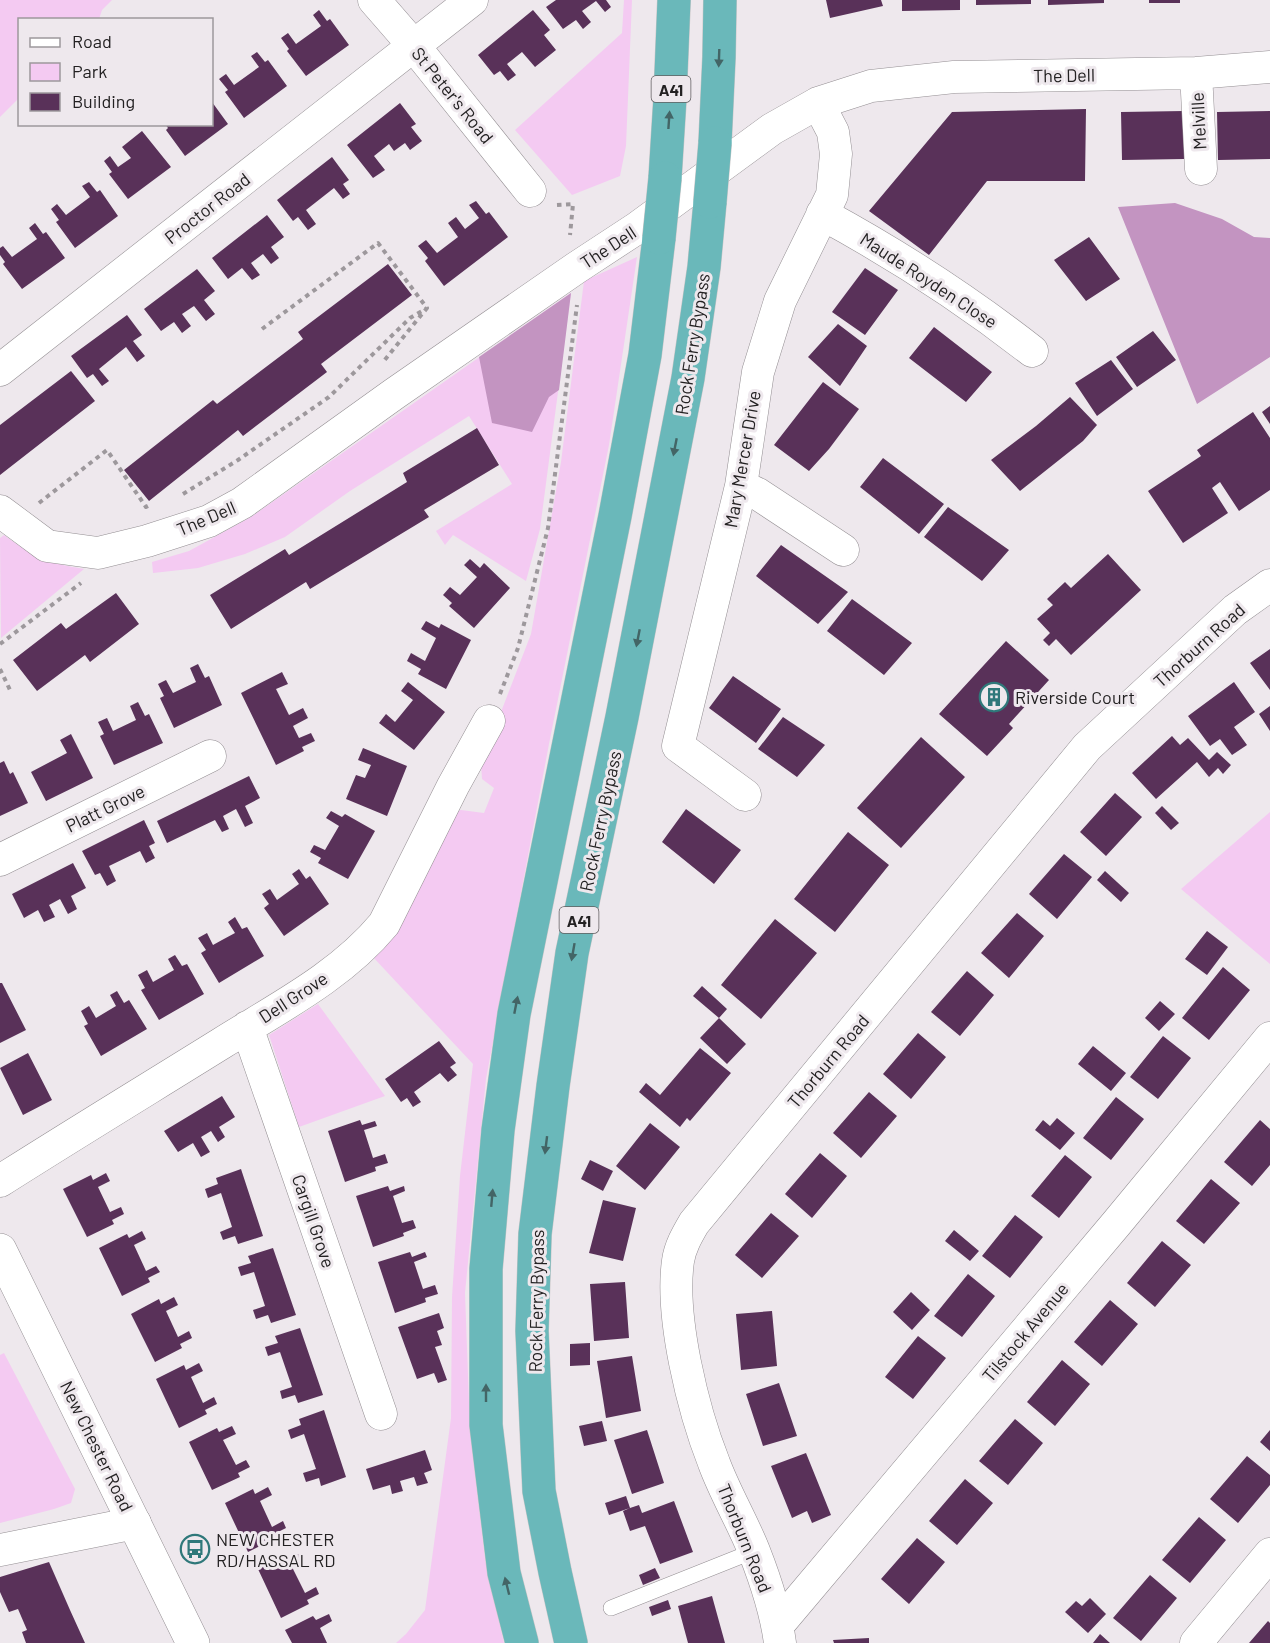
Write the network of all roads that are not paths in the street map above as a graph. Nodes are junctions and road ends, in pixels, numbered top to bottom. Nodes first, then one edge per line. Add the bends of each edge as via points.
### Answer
1 (374, 0) edge
2 (472, 0) edge
3 (674, 0) edge
4 (720, 0) edge
5 (414, 46) junction
6 (1270, 67) edge
7 (1196, 73) junction
8 (818, 103) junction
9 (1201, 169) dead end
10 (530, 191) road end
11 (822, 214) junction
12 (1032, 351) dead end
13 (0, 370) edge
14 (741, 486) junction
15 (7, 517) edge
16 (843, 550) dead end
17 (1270, 585) edge
18 (489, 721) road end
19 (210, 756) dead end
20 (745, 795) dead end
21 (0, 860) edge
22 (247, 1027) junction
23 (1270, 1038) edge
24 (0, 1181) edge
25 (0, 1250) edge
26 (381, 1414) dead end
27 (135, 1523) junction
28 (0, 1550) edge
29 (754, 1551) junction
30 (1270, 1554) edge
31 (610, 1608) dead end
32 (779, 1634) edge
33 (193, 1643) edge
34 (522, 1643) edge
35 (571, 1643) edge
36 (1196, 1643) edge

1 - 5 street, St Peter's Road
2 - 5 street, Proctor Road
34 -> 3 highway, A41, bridge via 504,1574 486,1425 486,1269 498,1130 514,1014 645,355 665,178
4 -> 35 highway, Rock Ferry Bypass / A41, bridge via 715,143 704,267 688,378 572,953 535,1234 532,1331 539,1491
5 - 10 street, St Peter's Road
5 - 13 street, Proctor Road
6 - 7 street, The Dell
7 - 8 street, The Dell via 954,77 871,86
7 - 9 street, Melville
8 - 11 street, Mary Mercer Drive via 834,132 836,154 832,195
8 - 15 street, The Dell via 772,129 637,228 209,521 98,553 47,546
11 - 12 street, Maude Royden Close via 999,325
11 - 14 street, Mary Mercer Drive via 780,300 758,372
14 - 16 street
14 - 20 street, Mary Mercer Drive via 678,746
17 - 29 street, Thorburn Road via 1235,610 1088,747 683,1241 678,1262 678,1307 684,1359 713,1463
18 - 22 street, Dell Grove via 384,924 338,968
19 - 21 street, Platt Grove
22 - 24 street, Dell Grove
22 - 26 street, Cargill Grove
23 - 32 street, Tilstock Avenue
25 - 27 main road, New Chester Road
27 - 28 street
27 - 33 main road, New Chester Road
29 - 31 lane
29 - 32 street, Thorburn Road
30 - 36 street

